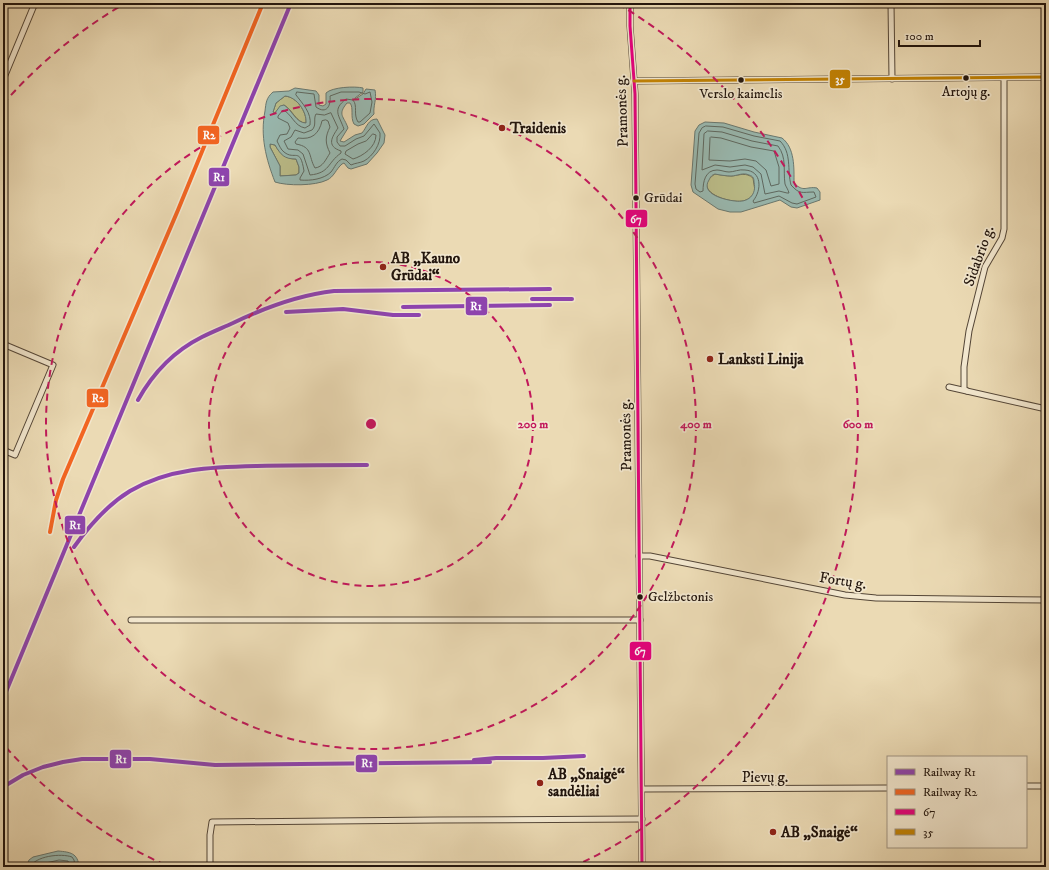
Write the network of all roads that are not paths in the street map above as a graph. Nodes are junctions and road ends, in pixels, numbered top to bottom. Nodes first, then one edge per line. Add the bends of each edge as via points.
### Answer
1 (35, 3) edge
2 (630, 3) edge
3 (891, 3) edge
4 (1046, 77) edge
5 (1004, 78) junction
6 (892, 79) junction
7 (3, 80) edge
8 (634, 81) junction
9 (3, 344) edge
10 (949, 387) dead end
11 (967, 391) junction
12 (1046, 409) edge
13 (3, 450) edge
14 (639, 556) junction
15 (1046, 600) edge
16 (132, 620) dead end
17 (640, 620) junction
18 (1027, 786) edge
19 (1046, 786) edge
20 (887, 788) edge
21 (642, 789) junction
22 (642, 819) junction
23 (210, 867) edge
24 (642, 867) edge

1 - 7 street
2 - 8 street, Pramonės g.
3 - 6 street
4 - 5 street
5 - 6 street
5 - 11 street, Sidabrio g. via 1004,229 1002,238 985,267 969,331 964,374 964,389
6 - 8 street
8 - 14 street, Pramonės g.
9 - 13 street via 53,365 15,456
10 - 11 street
11 - 12 street
14 - 15 street, Fortų g. via 650,556 845,595 876,598
14 - 17 street, Pramonės g.
16 - 17 street
17 - 21 street, Pramonės g.
18 - 19 street
20 - 21 street, Pievų g.
21 - 22 street, Pramonės g.
22 - 23 street via 212,822
22 - 24 street, Pramonės g.

